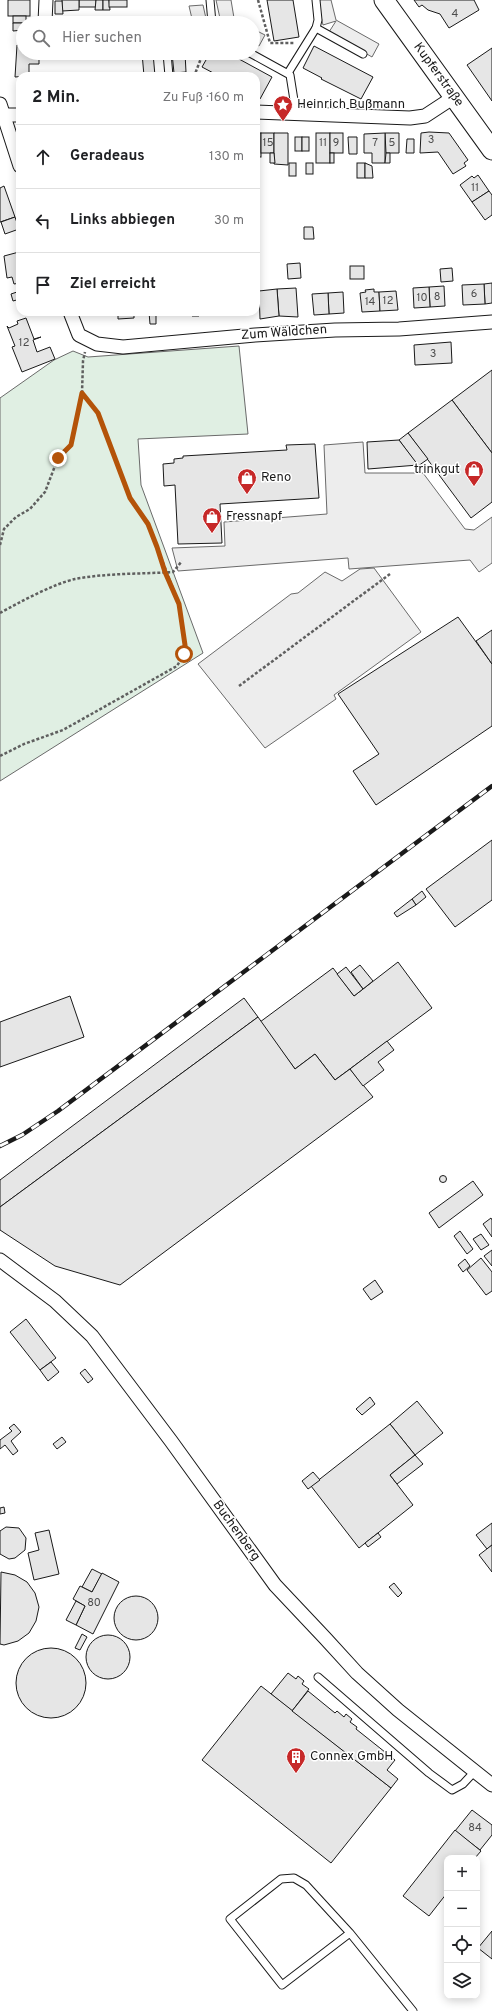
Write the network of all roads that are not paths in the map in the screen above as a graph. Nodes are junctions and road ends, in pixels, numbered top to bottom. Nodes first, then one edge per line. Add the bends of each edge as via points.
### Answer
1 (46, 0) edge
2 (210, 0) edge
3 (316, 0) edge
4 (384, 0) edge
5 (46, 16) edge
6 (211, 16) edge
7 (316, 28) junction
8 (363, 54) dead end
9 (260, 58) edge
10 (168, 60) edge
11 (169, 72) edge
12 (288, 73) junction
13 (454, 97) junction
14 (2, 110) edge
15 (260, 112) edge
16 (296, 113) junction
17 (16, 114) edge
18 (492, 150) edge
19 (16, 154) edge
20 (72, 316) edge
21 (492, 322) edge
22 (0, 1260) edge
23 (318, 1677) dead end
24 (474, 1771) junction
25 (492, 1785) edge
26 (350, 1933) junction
27 (413, 2011) edge

1 - 5 street
2 - 6 lane
3 - 7 lane
4 - 13 street, Kupferstraße
7 - 8 lane
7 - 12 lane
9 - 12 lane
10 - 11 lane
12 - 16 lane
13 - 16 street via 425,116 410,118
13 - 18 street, Kupferstraße
14 - 17 street
14 - 19 street
15 - 16 street
20 - 21 street, Zum Wäldchen via 83,337 96,344 123,347 335,330 399,330
22 - 24 street, Buchenberg via 55,1301 92,1336 275,1585 357,1673 398,1710
23 - 24 lane via 452,1790 463,1784
24 - 25 street, Buchenberg
26 - 26 lane via 306,1885 294,1878 281,1879 230,1920 282,1986
26 - 27 lane

